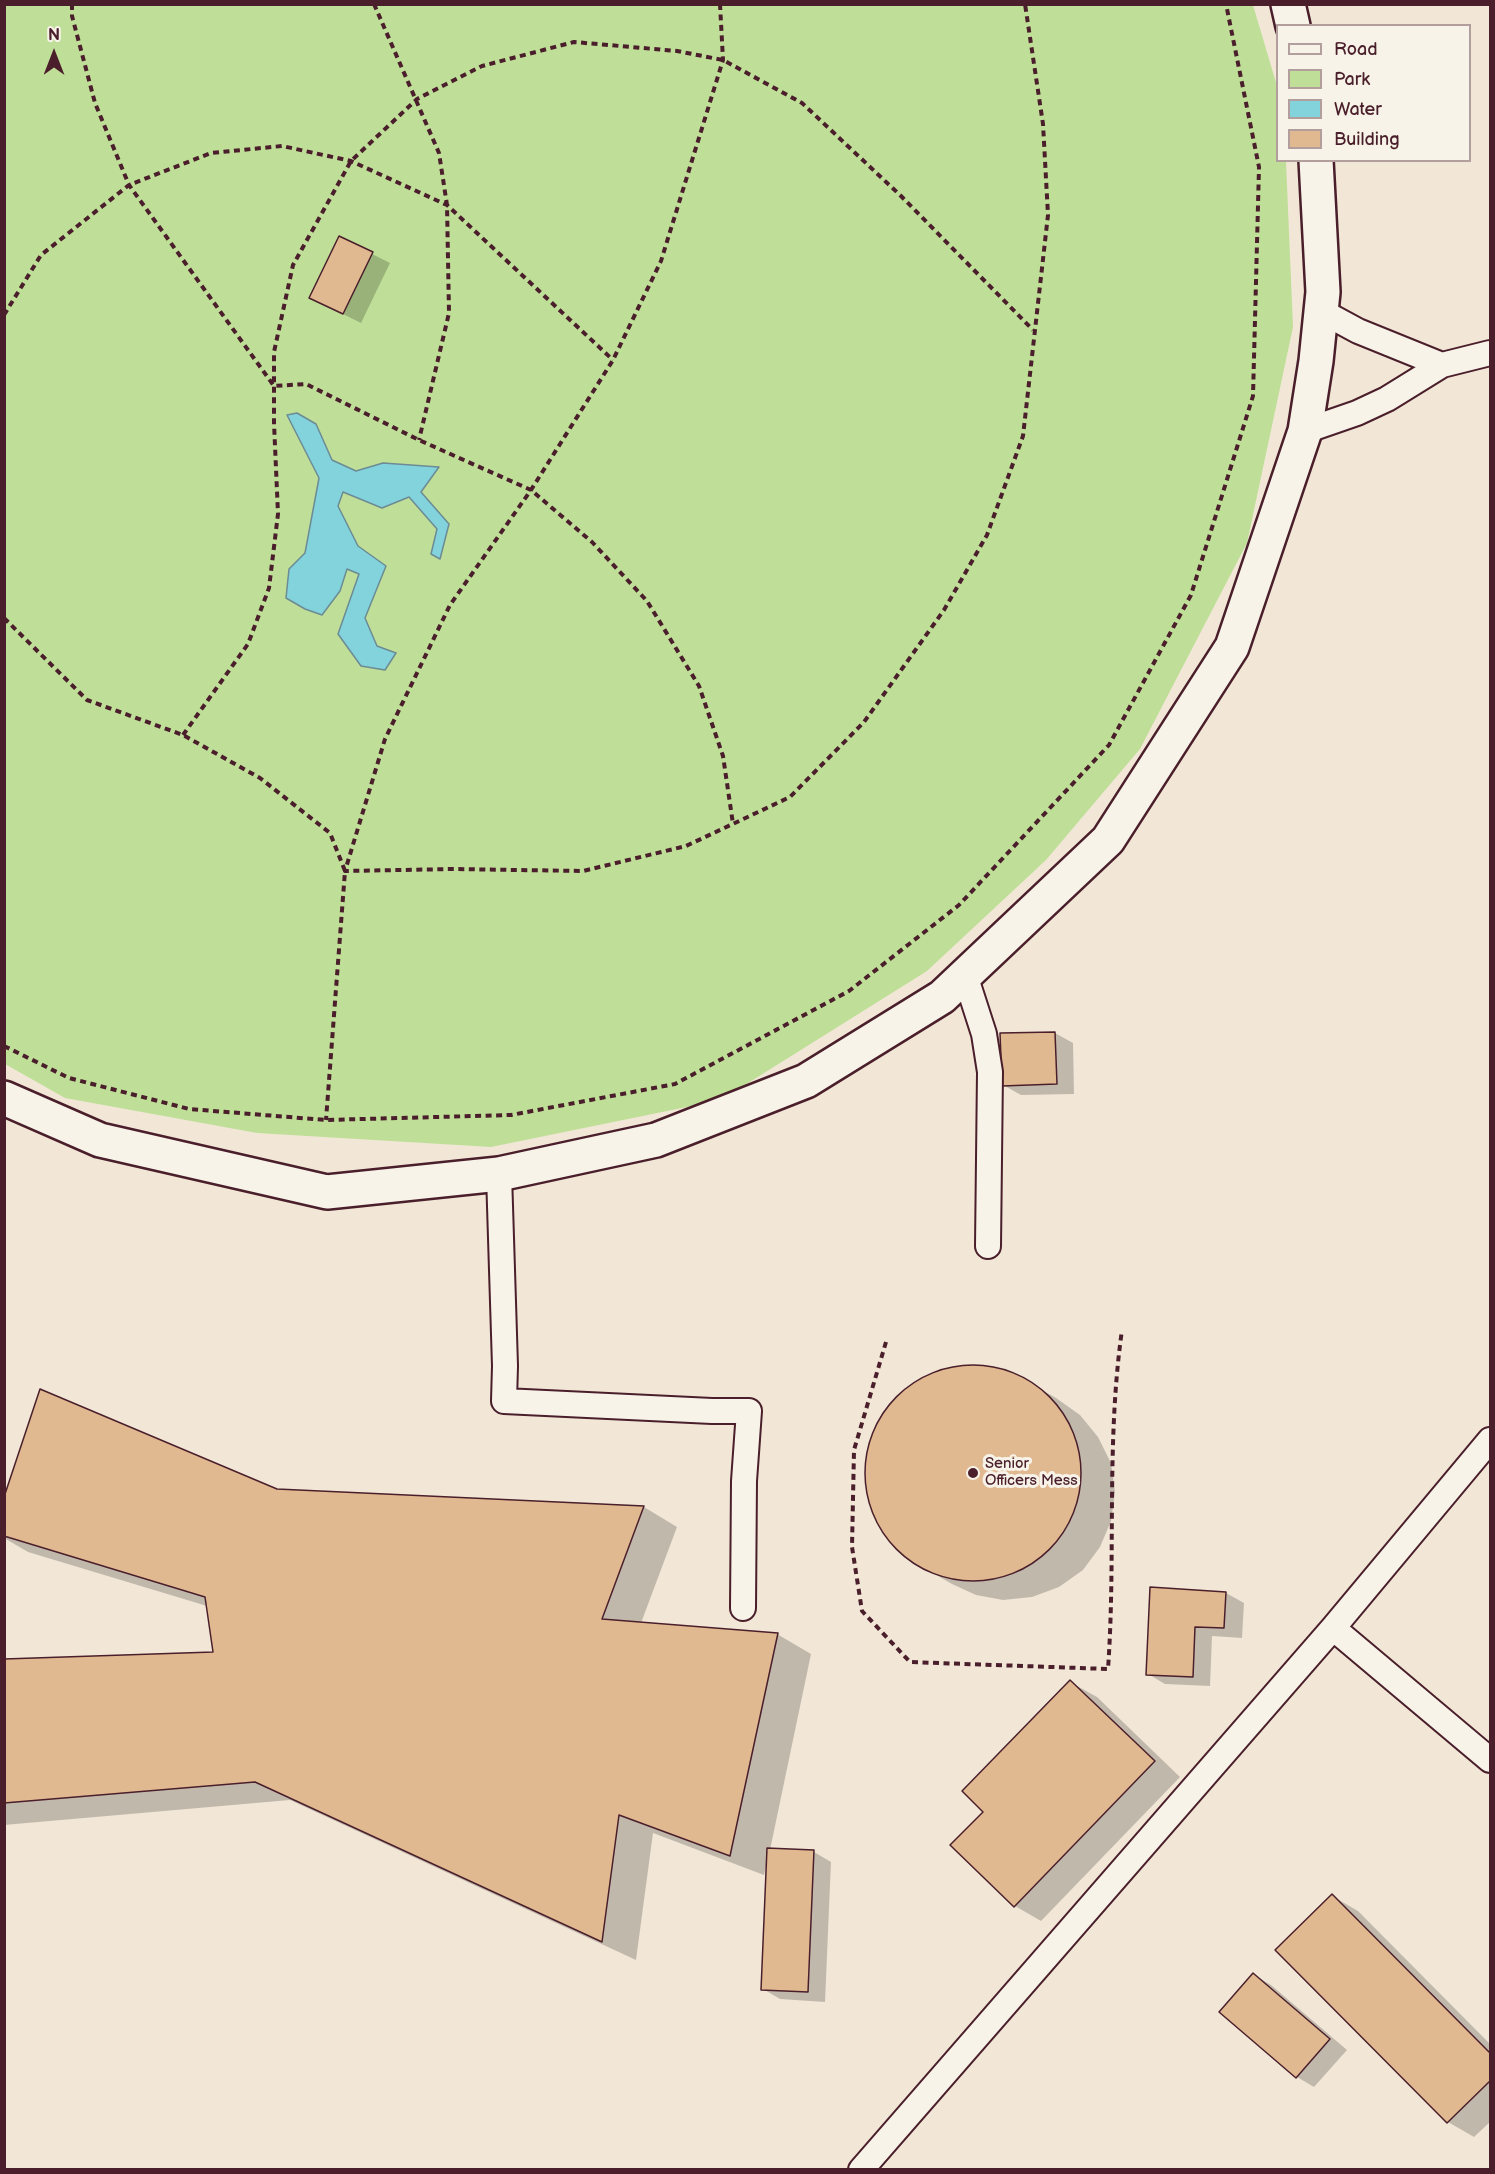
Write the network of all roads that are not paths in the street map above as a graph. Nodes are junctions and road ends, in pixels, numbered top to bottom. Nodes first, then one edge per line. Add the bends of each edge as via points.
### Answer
1 (1288, 4) edge
2 (1293, 24) edge
3 (1316, 162) edge
4 (1323, 292) junction
5 (1491, 353) edge
6 (1442, 365) junction
7 (1305, 431) junction
8 (965, 975) junction
9 (4, 1098) edge
10 (499, 1174) junction
11 (988, 1246) dead end
12 (1491, 1440) edge
13 (743, 1608) dead end
14 (1333, 1628) junction
15 (1491, 1760) edge
16 (861, 2169) edge

1 - 2 main road
3 - 4 main road
4 - 6 lane via 1321,311 1358,331
4 - 7 main road
5 - 6 lane
6 - 7 lane via 1387,399
7 - 8 main road via 1232,647 1108,840
8 - 10 main road via 942,997 806,1081 657,1140
8 - 11 lane via 984,1034 990,1072
9 - 10 main road via 100,1140 327,1192
10 - 13 lane via 504,1401 748,1411
12 - 14 lane
14 - 15 lane
14 - 16 lane

